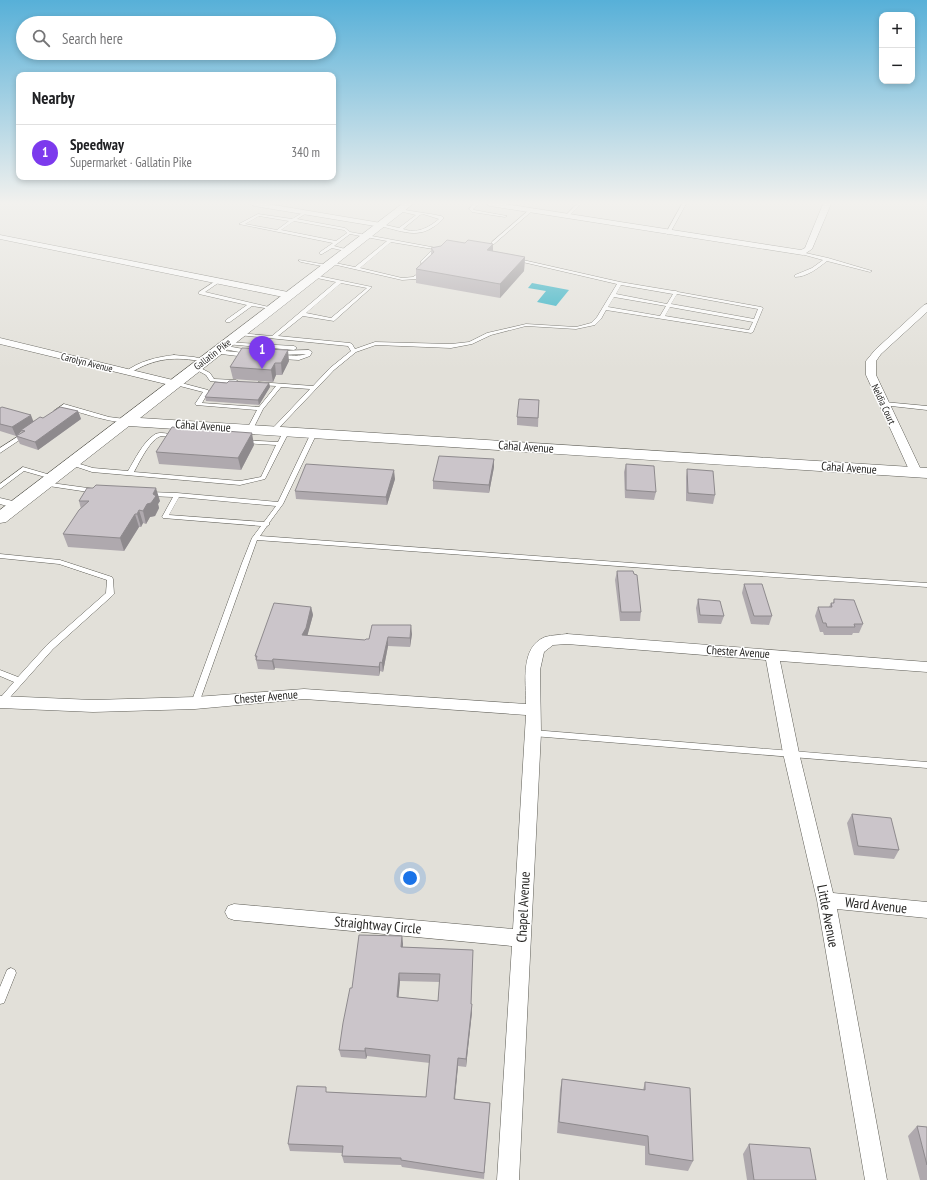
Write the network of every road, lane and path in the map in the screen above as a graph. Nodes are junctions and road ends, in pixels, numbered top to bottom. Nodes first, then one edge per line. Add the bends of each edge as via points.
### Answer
1 (110, 259) edge
2 (336, 259) edge
3 (368, 259) edge
4 (425, 259) edge
5 (516, 259) edge
6 (826, 259) joint
7 (301, 261) dead end
8 (328, 265) junction
9 (356, 269) junction
10 (870, 271) dead end
11 (314, 276) junction
12 (797, 276) dead end
13 (219, 281) junction
14 (340, 281) junction
15 (620, 282) junction
16 (676, 292) junction
17 (288, 295) junction
18 (612, 295) junction
19 (250, 304) junction
20 (669, 305) junction
21 (927, 307) edge
22 (271, 308) junction
23 (605, 308) junction
24 (302, 314) junction
25 (662, 317) junction
26 (228, 321) dead end
27 (756, 321) junction
28 (238, 334) junction
29 (274, 337) junction
30 (0, 341) edge
31 (354, 351) junction
32 (212, 354) junction
33 (253, 354) edge
34 (275, 355) edge
35 (128, 372) junction
36 (212, 380) junction
37 (241, 382) edge
38 (174, 383) junction
39 (254, 383) edge
40 (280, 385) junction
41 (314, 388) junction
42 (206, 391) junction
43 (884, 404) junction
44 (927, 408) edge
45 (260, 409) junction
46 (51, 415) edge
47 (125, 421) junction
48 (32, 428) edge
49 (250, 429) junction
50 (314, 433) junction
51 (280, 435) junction
52 (181, 436) edge
53 (234, 440) edge
54 (0, 450) edge
55 (70, 463) junction
56 (922, 473) edge
57 (130, 474) junction
58 (48, 480) junction
59 (0, 487) edge
60 (100, 492) edge
61 (138, 494) edge
62 (177, 495) junction
63 (0, 501) edge
64 (280, 504) junction
65 (17, 505) junction
66 (0, 518) edge
67 (267, 524) junction
68 (256, 538) junction
69 (0, 556) edge
70 (927, 585) edge
71 (549, 641) joint
72 (772, 654) junction
73 (927, 667) edge
74 (0, 673) edge
75 (20, 681) junction
76 (1, 702) edge
77 (195, 703) junction
78 (532, 710) junction
79 (533, 733) junction
80 (791, 754) junction
81 (927, 765) edge
82 (826, 900) junction
83 (927, 910) edge
84 (234, 912) dead end
85 (522, 938) junction
86 (11, 973) dead end
87 (0, 999) edge
88 (508, 1180) edge
89 (876, 1180) edge

1 - 13 street
2 - 8 street, Gallatin Pike
3 - 9 lane
4 - 9 lane via 424,271 414,278 402,279
5 - 15 lane
6 - 10 lane
6 - 12 lane via 814,269
7 - 8 lane
8 - 9 lane
8 - 11 street, Gallatin Pike
11 - 14 lane
11 - 17 street, Gallatin Pike
13 - 17 street
13 - 19 lane via 201,293
14 - 24 lane
14 - 24 lane via 370,288 332,320
15 - 16 lane
15 - 18 lane
16 - 20 lane
16 - 27 lane via 761,308
17 - 22 street, Gallatin Pike
18 - 20 lane
18 - 23 lane
19 - 22 lane
19 - 26 lane
20 - 25 lane
20 - 27 lane
21 - 43 street, Neldia Court via 871,361 871,375
22 - 28 street, Gallatin Pike
23 - 25 lane
23 - 31 lane via 593,324 576,328 526,326 510,328 470,343 451,346 375,344
24 - 29 lane
25 - 27 lane via 750,332
28 - 29 lane
28 - 32 street, Gallatin Pike
29 - 31 lane via 350,345
30 - 35 street, Carolyn Avenue
31 - 41 lane
32 - 33 lane
32 - 34 lane via 284,347 309,352 300,358
32 - 35 lane via 160,358
32 - 36 lane via 208,374
32 - 38 street, Gallatin Pike
35 - 38 street, Carolyn Avenue
36 - 37 lane via 233,384
36 - 42 lane
38 - 42 lane
38 - 47 street, Gallatin Pike
39 - 40 lane
40 - 41 lane
40 - 45 lane
41 - 51 lane
42 - 45 lane via 198,404 241,405
43 - 44 lane
43 - 56 street, Neldia Court
45 - 49 lane
46 - 47 lane via 64,406
47 - 49 street, Cahal Avenue
47 - 55 street, Gallatin Pike
48 - 54 lane
49 - 51 street, Cahal Avenue
50 - 51 street, Cahal Avenue
50 - 56 street, Cahal Avenue
50 - 64 lane
51 - 53 lane
51 - 57 lane via 263,478 240,483
52 - 57 lane via 155,437
55 - 57 lane via 92,470
55 - 58 street, Gallatin Pike
58 - 59 lane via 23,469
58 - 60 lane
58 - 65 street, Gallatin Pike
61 - 62 lane
62 - 64 lane
62 - 67 lane via 165,517
63 - 65 street
64 - 67 lane
65 - 66 street, Gallatin Pike
67 - 68 lane
68 - 70 lane
68 - 77 lane
69 - 75 lane via 60,562 110,579 110,594 50,647
71 - 72 street, Chester Avenue via 567,639
71 - 78 street, Chapel Avenue via 538,650 533,670
72 - 73 street, Chester Avenue
72 - 80 street, Little Avenue
74 - 75 lane
75 - 76 lane
76 - 77 street, Chester Avenue via 93,706
77 - 78 street, Chester Avenue via 304,694
78 - 79 street, Chapel Avenue
79 - 80 lane
79 - 85 street, Chapel Avenue
80 - 81 lane
80 - 82 street, Little Avenue
82 - 83 street, Ward Avenue
82 - 89 street, Little Avenue
84 - 85 street, Straightway Circle
85 - 88 street, Chapel Avenue
86 - 87 lane

